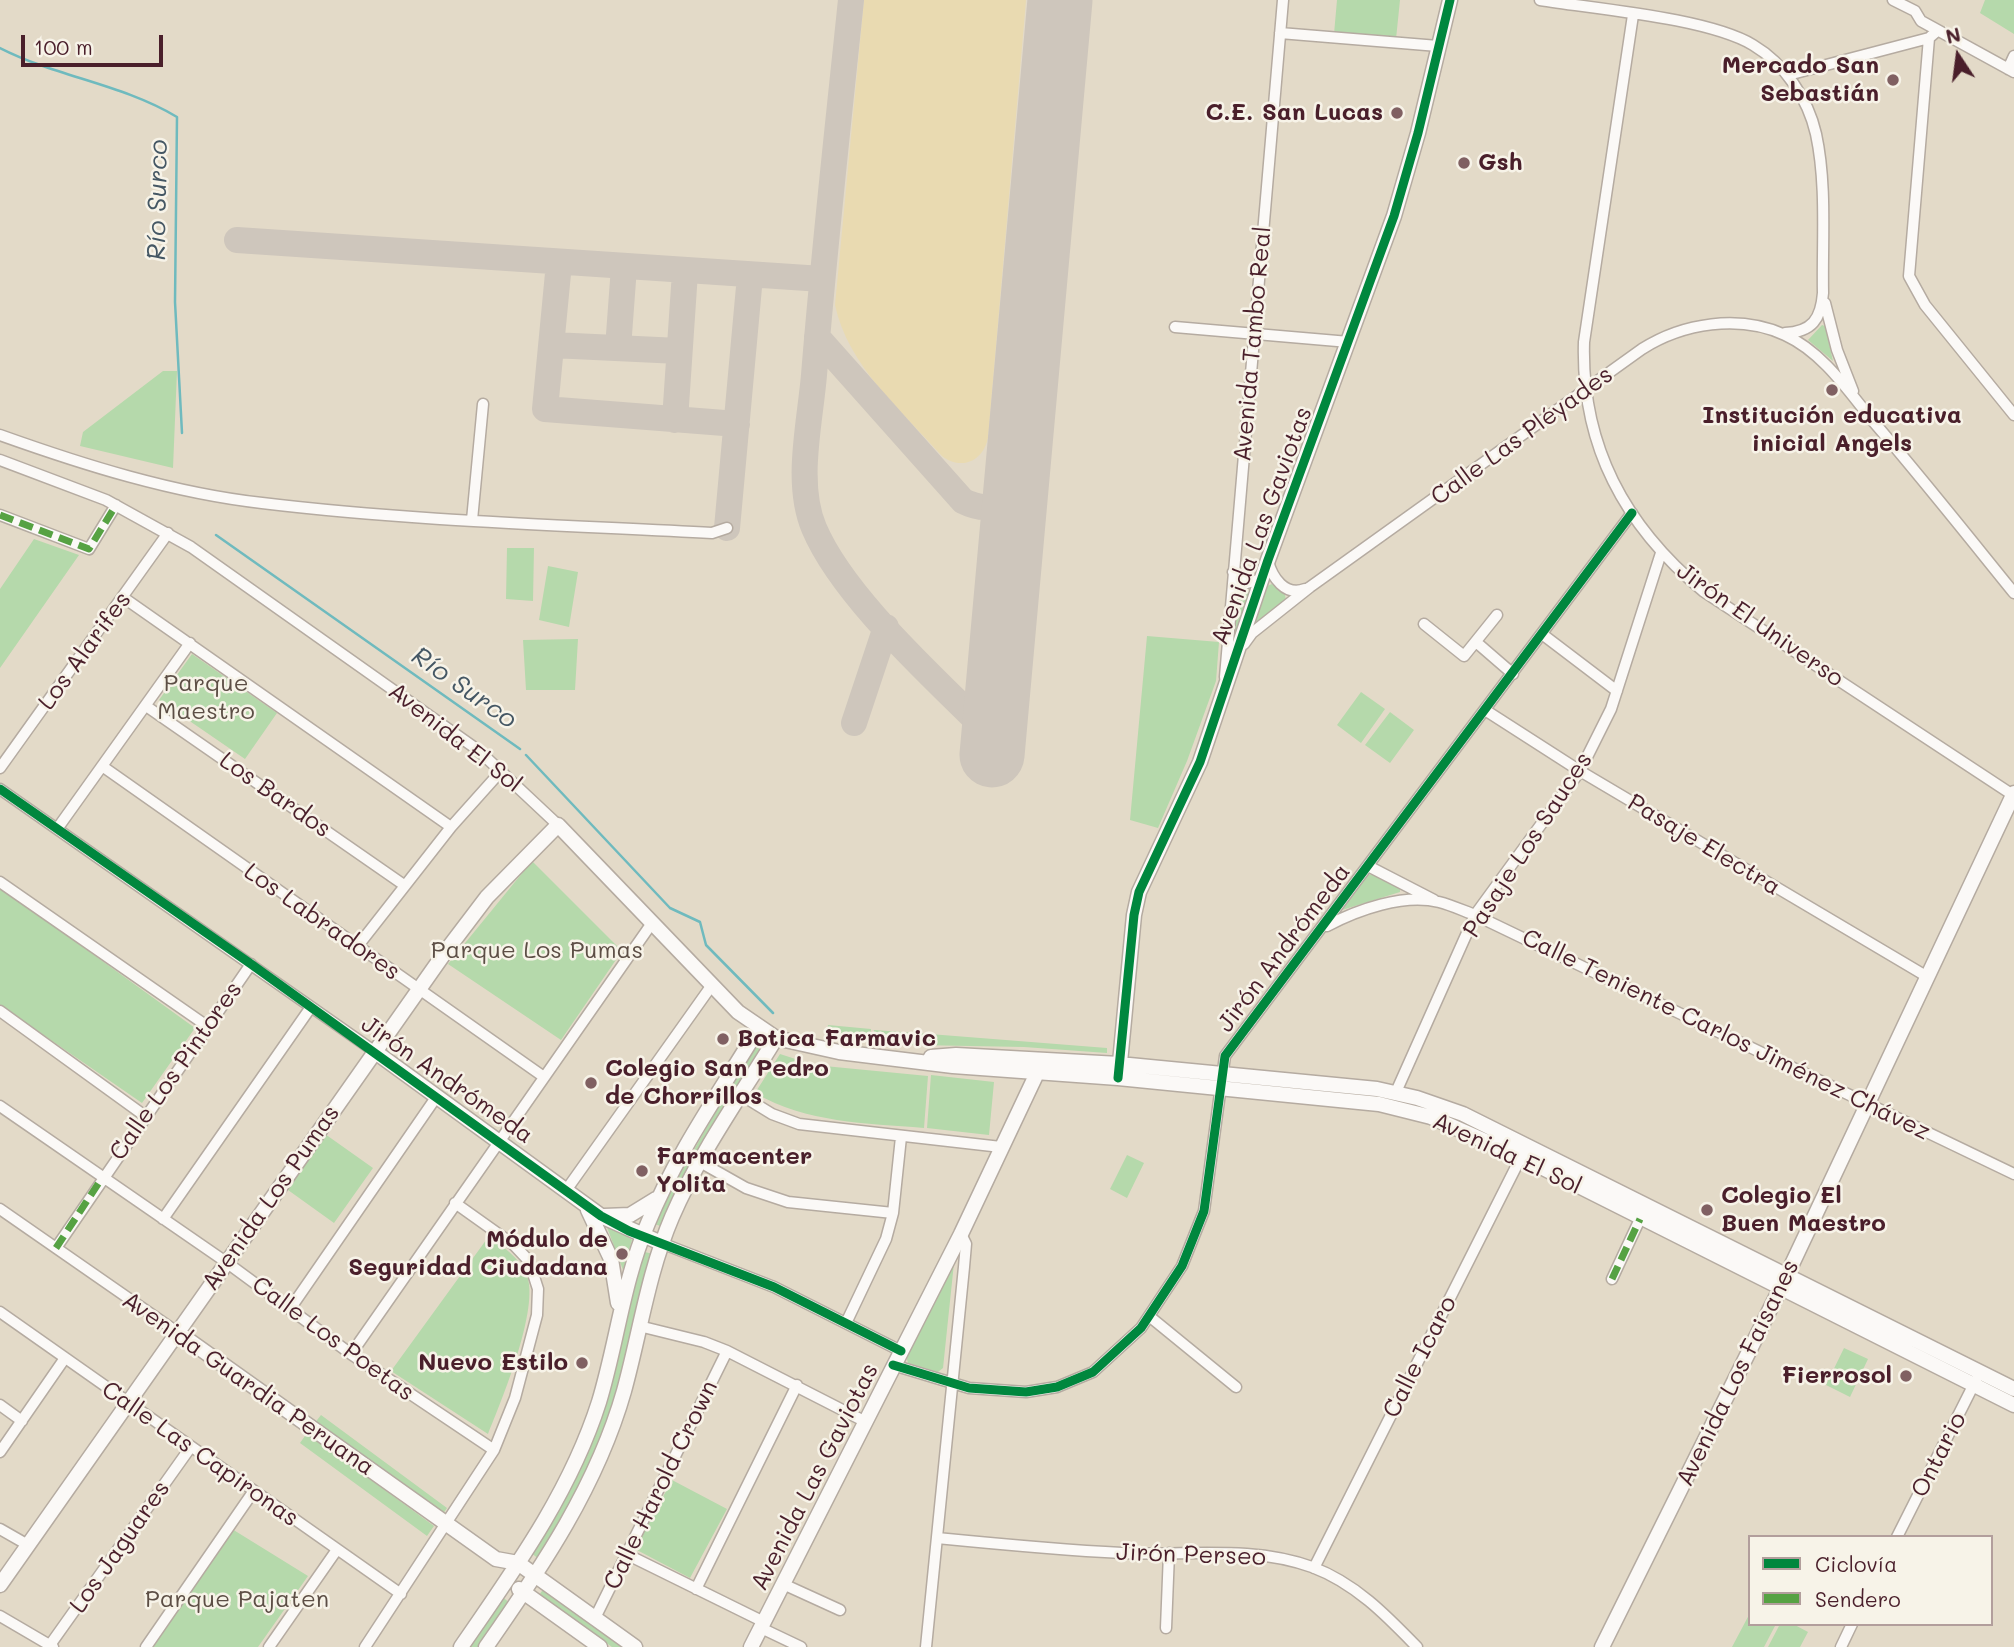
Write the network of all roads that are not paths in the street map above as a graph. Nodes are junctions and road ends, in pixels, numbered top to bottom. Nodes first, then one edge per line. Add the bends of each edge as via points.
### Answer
1 (1283, 0) edge
2 (1450, 0) edge
3 (1540, 0) edge
4 (1893, 0) edge
5 (1919, 0) edge
6 (1915, 11) junction
7 (1633, 15) junction
8 (1280, 33) junction
9 (1933, 34) junction
10 (1438, 46) junction
11 (2014, 56) edge
12 (2011, 71) edge
13 (1787, 75) junction
14 (1823, 293) junction
15 (1175, 327) dead end
16 (1254, 332) junction
17 (1782, 334) junction
18 (1349, 342) junction
19 (1584, 392) junction
20 (1858, 401) junction
21 (483, 404) dead end
22 (2014, 415) edge
23 (0, 435) edge
24 (0, 460) edge
25 (116, 505) junction
26 (1632, 513) junction
27 (0, 515) edge
28 (472, 520) junction
29 (727, 528) dead end
30 (168, 533) junction
31 (1661, 554) junction
32 (1268, 560) junction
33 (1233, 572) junction
34 (1262, 579) junction
35 (1310, 587) junction
36 (2014, 593) edge
37 (124, 598) junction
38 (1497, 615) dead end
39 (1424, 624) dead end
40 (1542, 634) junction
41 (1476, 642) junction
42 (190, 643) junction
43 (1513, 674) junction
44 (1224, 688) junction
45 (1616, 691) junction
46 (146, 706) junction
47 (1485, 710) junction
48 (102, 766) junction
49 (0, 768) edge
50 (502, 770) junction
51 (1580, 771) junction
52 (0, 789) edge
53 (2013, 794) edge
54 (558, 825) junction
55 (452, 827) junction
56 (57, 829) junction
57 (1370, 867) junction
58 (0, 882) edge
59 (404, 885) junction
60 (1437, 901) junction
61 (1475, 915) junction
62 (652, 923) junction
63 (1322, 929) junction
64 (357, 947) junction
65 (251, 964) junction
66 (1926, 976) junction
67 (712, 985) junction
68 (418, 990) junction
69 (311, 1007) junction
70 (0, 1011) edge
71 (208, 1026) junction
72 (758, 1029) junction
73 (776, 1038) junction
74 (374, 1051) junction
75 (1038, 1065) junction
76 (1119, 1071) junction
77 (544, 1077) junction
78 (1221, 1081) junction
79 (1396, 1092) junction
80 (741, 1095) junction
81 (437, 1096) junction
82 (1866, 1103) junction
83 (0, 1106) edge
84 (145, 1116) junction
85 (901, 1137) junction
86 (500, 1141) junction
87 (1001, 1147) junction
88 (1524, 1151) junction
89 (701, 1162) junction
90 (2014, 1174) edge
91 (102, 1178) junction
92 (567, 1189) junction
93 (660, 1196) junction
94 (455, 1203) junction
95 (583, 1203) junction
96 (0, 1209) edge
97 (893, 1213) junction
98 (601, 1216) junction
99 (163, 1219) junction
100 (1640, 1219) junction
101 (961, 1234) junction
102 (642, 1236) junction
103 (661, 1244) junction
104 (56, 1248) junction
105 (226, 1262) junction
106 (1612, 1279) dead end
107 (1783, 1283) junction
108 (290, 1309) junction
109 (0, 1312) edge
110 (1149, 1316) junction
111 (618, 1320) junction
112 (846, 1321) junction
113 (639, 1326) junction
114 (177, 1332) junction
115 (901, 1351) junction
116 (727, 1352) junction
117 (351, 1354) junction
118 (65, 1358) junction
119 (893, 1365) junction
120 (1977, 1378) junction
121 (953, 1383) junction
122 (797, 1385) junction
123 (1236, 1387) dead end
124 (2014, 1389) edge
125 (128, 1403) junction
126 (0, 1405) edge
127 (2014, 1405) edge
128 (22, 1421) junction
129 (864, 1421) junction
130 (190, 1448) junction
131 (494, 1450) junction
132 (0, 1452) edge
133 (253, 1492) junction
134 (447, 1523) junction
135 (0, 1530) edge
136 (1898, 1535) edge
137 (937, 1538) junction
138 (28, 1545) junction
139 (336, 1551) junction
140 (1169, 1553) junction
141 (626, 1554) junction
142 (496, 1559) junction
143 (518, 1563) junction
144 (1314, 1568) junction
145 (535, 1575) junction
146 (507, 1580) junction
147 (783, 1584) junction
148 (0, 1585) edge
149 (696, 1589) junction
150 (524, 1593) junction
151 (401, 1594) junction
152 (840, 1610) dead end
153 (0, 1616) edge
154 (595, 1618) junction
155 (762, 1625) junction
156 (1852, 1626) edge
157 (1166, 1628) dead end
158 (52, 1646) edge
159 (146, 1647) edge
160 (269, 1647) edge
161 (365, 1647) edge
162 (461, 1647) edge
163 (486, 1647) edge
164 (600, 1647) edge
165 (635, 1647) edge
166 (751, 1647) edge
167 (801, 1647) edge
168 (926, 1647) edge
169 (1417, 1647) edge
170 (1602, 1647) edge
171 (1841, 1647) edge

1 - 8 street, Avenida Tambo Real
2 - 10 street, Avenida Las Gaviotas
3 - 7 street
4 - 6 street
5 - 6 street
6 - 9 street
7 - 13 street via 1701,26 1753,45
7 - 19 street, Jirón El Universo via 1586,325
8 - 10 street
8 - 16 street, Avenida Tambo Real
9 - 12 street
9 - 13 street
9 - 22 street via 1920,121 1911,284
10 - 18 street, Avenida Las Gaviotas via 1394,216
11 - 12 street
13 - 14 street via 1807,103 1821,162
14 - 17 street via 1822,314 1815,323 1799,333
14 - 20 street, Calle Las Pléyades via 1837,350
15 - 16 street
16 - 18 street
16 - 33 street, Avenida Tambo Real
17 - 19 street, Calle Las Pléyades via 1732,323 1684,329 1661,337
17 - 20 street, Calle Las Pléyades via 1814,354
18 - 32 street, Avenida Las Gaviotas
19 - 26 street, Jirón El Universo via 1602,455
19 - 35 street, Calle Las Pléyades
20 - 36 street, Calle Las Pléyades
21 - 28 street
23 - 28 street via 104,469 260,503
24 - 25 street, Avenida El Sol
25 - 27 street via 89,549
25 - 30 street, Avenida El Sol
26 - 31 street, Jirón El Universo
26 - 40 street, Jirón Andrómeda
28 - 29 street via 712,533
30 - 37 street, Los Alarifes
30 - 50 street, Avenida El Sol
31 - 45 street, Pasaje Los Sauces
31 - 53 street, Jirón El Universo via 1703,591
32 - 34 street, Avenida Las Gaviotas
32 - 35 street via 1271,573 1284,587 1298,592
33 - 34 street via 1247,583
33 - 44 street, Avenida Tambo Real
34 - 44 street, Avenida Las Gaviotas
35 - 44 street, Calle Las Pléyades via 1248,638
37 - 42 street
37 - 49 street, Los Alarifes
38 - 41 street
39 - 41 street via 1464,656
40 - 43 street, Jirón Andrómeda
40 - 45 street
41 - 43 street
42 - 46 street
42 - 55 street
43 - 47 street, Jirón Andrómeda
44 - 76 street, Avenida Las Gaviotas via 1200,762 1139,892
45 - 51 street, Pasaje Los Sauces
46 - 48 street
46 - 59 street, Los Bardos
47 - 51 street, Pasaje Electra
47 - 57 street, Jirón Andrómeda
48 - 56 street
48 - 64 street, Los Labradores
50 - 54 street, Avenida El Sol
50 - 55 street
51 - 61 street, Pasaje Los Sauces
51 - 66 street, Pasaje Electra
52 - 56 street, Jirón Andrómeda
53 - 66 street, Avenida Los Faisanes
54 - 62 street, Avenida El Sol
54 - 68 street, Avenida Los Pumas via 487,897
55 - 59 street
56 - 65 street, Jirón Andrómeda
57 - 60 street, Calle Teniente Carlos Jiménez Chávez
57 - 63 street, Jirón Andrómeda
58 - 71 street
59 - 64 street
60 - 61 street, Calle Teniente Carlos Jiménez Chávez
60 - 63 street, Calle Teniente Carlos Jiménez Chávez via 1374,908
61 - 79 street, Pasaje Los Sauces
61 - 82 street, Calle Teniente Carlos Jiménez Chávez
62 - 67 street, Avenida El Sol
62 - 77 street
63 - 78 street, Jirón Andrómeda via 1225,1056
64 - 68 street, Los Labradores
65 - 69 street, Jirón Andrómeda
65 - 71 street, Calle Los Pintores
66 - 82 street, Avenida Los Faisanes
67 - 72 street, Avenida El Sol
67 - 92 street
68 - 74 street, Avenida Los Pumas
68 - 77 street, Los Labradores
69 - 74 street, Jirón Andrómeda
69 - 99 street
70 - 84 street
71 - 84 street, Calle Los Pintores
72 - 73 street, Avenida El Sol
72 - 93 street
73 - 75 street, Avenida El Sol via 839,1052 912,1059 956,1055
73 - 80 street
74 - 81 street, Jirón Andrómeda
74 - 105 street, Avenida Los Pumas
75 - 76 street, Avenida El Sol
75 - 87 street, Avenida Las Gaviotas
76 - 78 street, Avenida El Sol
77 - 86 street
78 - 79 street, Avenida El Sol
78 - 88 street, Avenida El Sol via 1397,1108
78 - 110 street, Jirón Andrómeda via 1204,1211 1182,1266
79 - 88 street, Avenida El Sol via 1456,1111
80 - 85 street via 799,1124
80 - 89 street
81 - 86 street, Jirón Andrómeda
81 - 108 street
82 - 90 street, Calle Teniente Carlos Jiménez Chávez
82 - 107 street, Avenida Los Faisanes
83 - 91 street, Calle Los Poetas
84 - 91 street, Calle Los Pintores
85 - 87 street
85 - 97 street
86 - 92 street, Jirón Andrómeda
86 - 94 street
87 - 101 street, Avenida Las Gaviotas
88 - 100 street, Avenida El Sol
88 - 107 street, Avenida El Sol
88 - 144 street, Calle Icaro
89 - 97 street via 746,1188 788,1202
89 - 103 street
91 - 99 street, Calle Los Poetas
91 - 104 street, Calle Los Pintores
92 - 95 street, Jirón Andrómeda
93 - 98 street via 637,1213
93 - 102 street
94 - 117 street
94 - 131 street via 524,1255 538,1289 528,1352
95 - 98 street, Jirón Andrómeda
95 - 111 street via 611,1259
96 - 104 street, Avenida Guardia Peruana
97 - 112 street via 876,1263
98 - 102 street, Jirón Andrómeda
99 - 105 street, Calle Los Poetas
100 - 106 street
100 - 107 street, Avenida El Sol
101 - 115 street, Avenida Las Gaviotas
101 - 121 street via 966,1244
102 - 103 street, Jirón Andrómeda
102 - 111 street
103 - 112 street, Jirón Andrómeda via 749,1276
103 - 113 street
104 - 114 street, Avenida Guardia Peruana
105 - 108 street, Calle Los Poetas
105 - 114 street, Avenida Los Pumas
107 - 120 street, Avenida El Sol
107 - 170 street, Avenida Los Faisanes
108 - 117 street, Calle Los Poetas
109 - 118 street, Calle Las Capironas
110 - 121 street, Jirón Andrómeda via 1115,1359 1057,1387 996,1391
110 - 123 street
111 - 143 street via 598,1404 579,1453
112 - 115 street, Jirón Andrómeda
113 - 116 street
113 - 145 street via 624,1391 600,1455 570,1519
114 - 125 street, Avenida Los Pumas
114 - 134 street, Avenida Guardia Peruana
115 - 119 street, Avenida Las Gaviotas
116 - 122 street
116 - 141 street, Calle Harold Crown
117 - 131 street, Calle Los Poetas
118 - 125 street, Calle Las Capironas
118 - 128 street
119 - 121 street, Jirón Andrómeda
119 - 129 street, Avenida Las Gaviotas
120 - 124 street, Avenida El Sol
120 - 127 street, Avenida El Sol
120 - 136 street, Ontario
121 - 137 street
122 - 129 street
122 - 149 street
125 - 130 street, Calle Las Capironas
125 - 138 street, Avenida Los Pumas
126 - 128 street
128 - 132 street
129 - 147 street, Avenida Las Gaviotas
130 - 133 street, Calle Las Capironas
130 - 158 street, Los Jaguares
131 - 134 street
133 - 139 street, Calle Las Capironas
133 - 159 street
134 - 142 street, Avenida Guardia Peruana
134 - 151 street
135 - 138 street
137 - 140 street, Jirón Perseo
137 - 168 street
138 - 148 street, Avenida Los Pumas
139 - 151 street, Calle Las Capironas
139 - 160 street
140 - 144 street, Jirón Perseo via 1249,1554
140 - 157 street
141 - 149 street
141 - 154 street, Calle Harold Crown
142 - 143 street, Avenida Guardia Peruana
142 - 146 street, Avenida Guardia Peruana
143 - 145 street, Avenida Guardia Peruana
143 - 146 street
144 - 169 street, Jirón Perseo via 1360,1592
145 - 150 street
145 - 154 street, Avenida Guardia Peruana
146 - 150 street, Avenida Guardia Peruana
146 - 162 street
147 - 152 street
147 - 155 street, Avenida Las Gaviotas
149 - 155 street
150 - 163 street
150 - 164 street, Avenida Guardia Peruana
151 - 161 street
153 - 158 street
154 - 165 street, Avenida Guardia Peruana
155 - 166 street, Avenida Las Gaviotas
155 - 167 street
156 - 171 street

